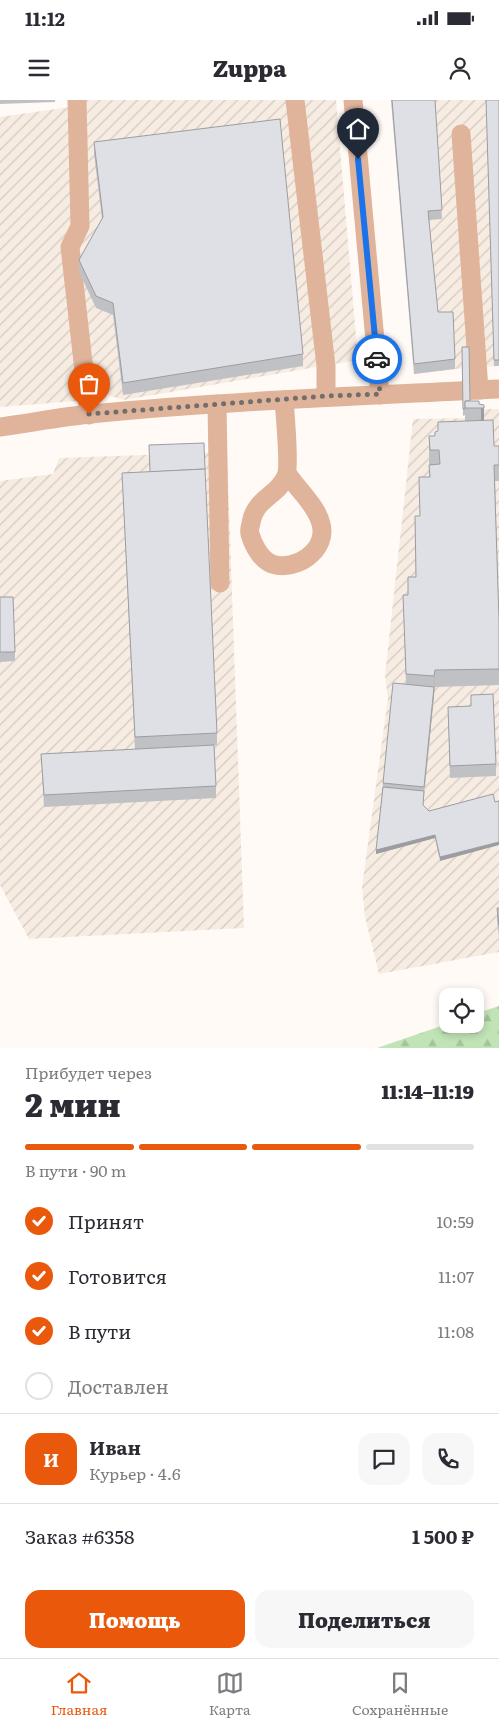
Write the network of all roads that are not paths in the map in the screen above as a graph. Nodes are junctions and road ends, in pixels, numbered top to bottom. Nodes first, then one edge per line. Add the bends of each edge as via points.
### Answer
1 (78, 100) edge
2 (295, 100) edge
3 (353, 100) edge
4 (460, 134) dead end
5 (499, 389) edge
6 (479, 390) junction
7 (380, 394) junction
8 (326, 396) junction
9 (284, 400) junction
10 (217, 404) junction
11 (89, 414) junction
12 (0, 427) edge
13 (287, 473) junction
14 (220, 583) dead end

1 - 11 street via 80,226 70,247
2 - 8 street via 326,366
3 - 7 street
4 - 6 street
5 - 6 street
6 - 7 street
7 - 8 street
8 - 9 street
9 - 10 street
9 - 13 street
10 - 11 street
10 - 14 street
11 - 12 street
13 - 13 street via 280,486 253,513 250,533 258,554 272,564 291,565 306,559 317,549 322,538 321,524 313,507

